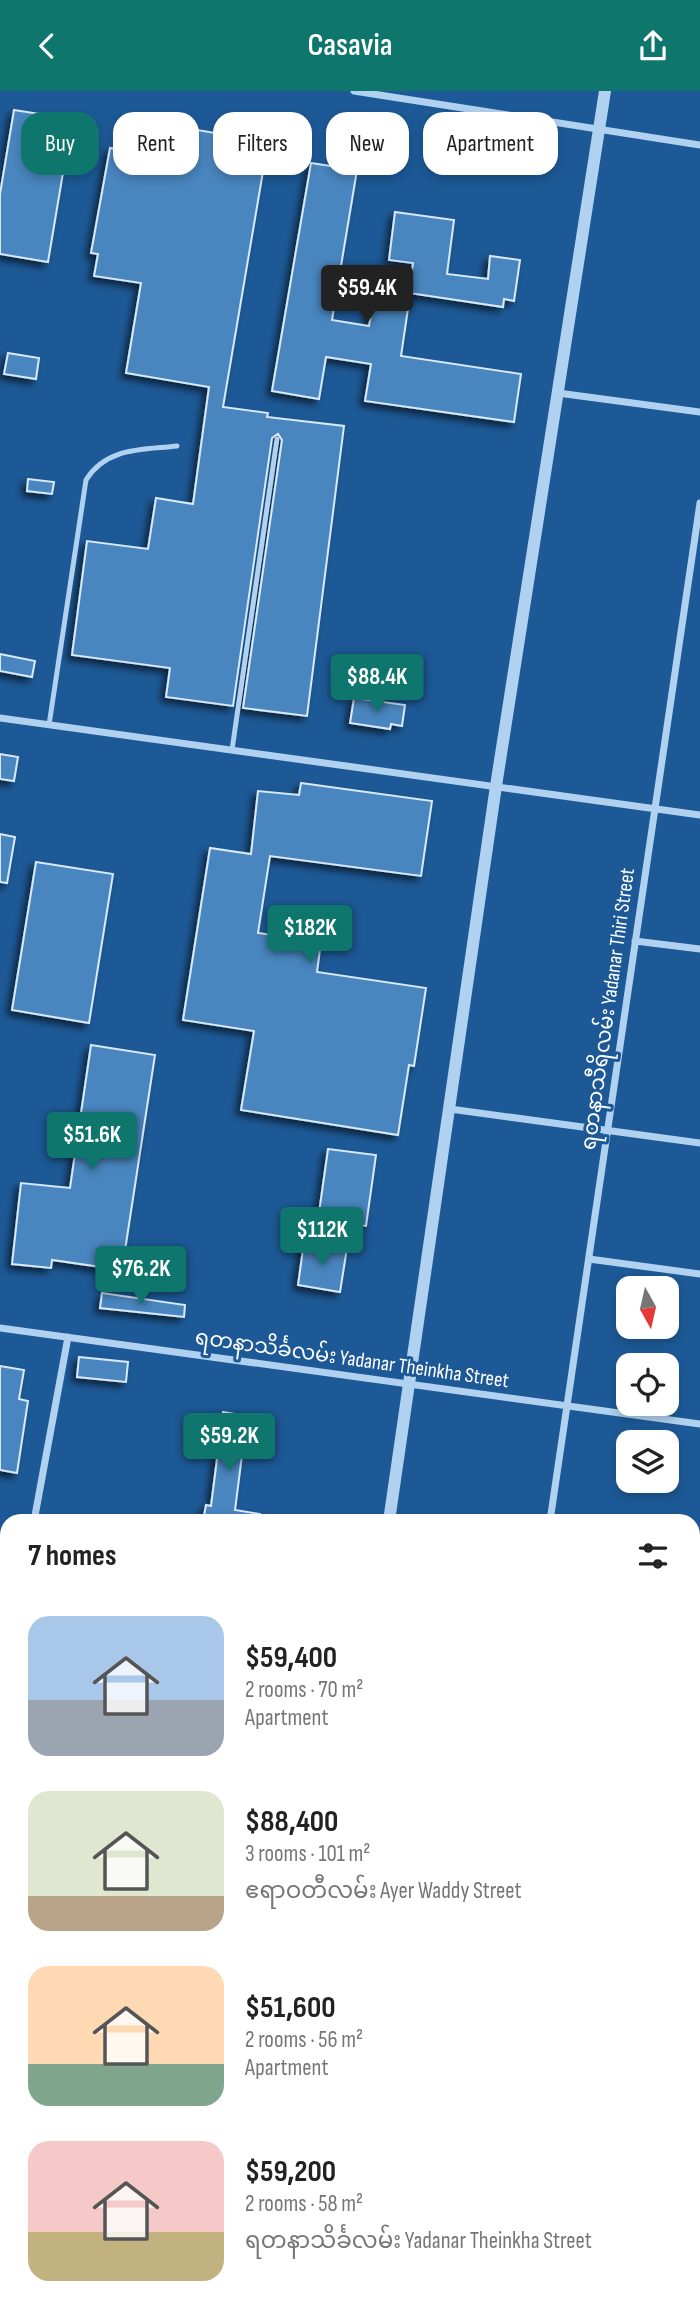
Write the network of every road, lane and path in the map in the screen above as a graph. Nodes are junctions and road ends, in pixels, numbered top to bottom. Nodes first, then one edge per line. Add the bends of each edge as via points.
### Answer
1 (354, 91) edge
2 (606, 91) edge
3 (599, 131) junction
4 (700, 145) edge
5 (558, 393) junction
6 (700, 412) edge
7 (277, 439) dead end
8 (177, 446) dead end
9 (700, 503) edge
10 (698, 537) edge
11 (0, 718) edge
12 (49, 725) junction
13 (232, 750) junction
14 (496, 786) junction
15 (655, 808) junction
16 (700, 815) edge
17 (635, 941) junction
18 (700, 949) edge
19 (450, 1108) junction
20 (608, 1131) junction
21 (700, 1143) edge
22 (589, 1259) junction
23 (700, 1274) edge
24 (0, 1328) edge
25 (68, 1338) junction
26 (410, 1384) junction
27 (567, 1406) junction
28 (700, 1424) edge
29 (35, 1514) edge
30 (390, 1514) edge
31 (551, 1514) edge

1 - 3 street
2 - 3 street
3 - 4 street
3 - 5 street
5 - 6 street
5 - 14 street
7 - 13 lane
8 - 12 lane via 118,453 102,460 86,480
9 - 10 street, ရတနာသီရိလမ်း Yadanar Thiri Street
10 - 15 street, ရတနာသီရိလမ်း Yadanar Thiri Street
11 - 12 street
12 - 13 street
13 - 14 street
14 - 15 street
14 - 19 street
15 - 16 street
15 - 17 street, ရတနာသီရိလမ်း Yadanar Thiri Street
17 - 18 street
17 - 20 street, ရတနာသီရိလမ်း Yadanar Thiri Street
19 - 20 street
19 - 26 street
20 - 21 street
20 - 22 street, ရတနာသီရိလမ်း Yadanar Thiri Street
22 - 23 street
22 - 27 street, ရတနာသီရိလမ်း Yadanar Thiri Street
24 - 25 street, ရတနာသိင်္ခလမ်း Yadanar Theinkha Street
25 - 26 street, ရတနာသိင်္ခလမ်း Yadanar Theinkha Street
25 - 29 street
26 - 27 street, ရတနာသိင်္ခလမ်း Yadanar Theinkha Street
26 - 30 street
27 - 28 street, ရတနာသိင်္ခလမ်း Yadanar Theinkha Street
27 - 31 street, ရတနာသီရိလမ်း Yadanar Thiri Street

